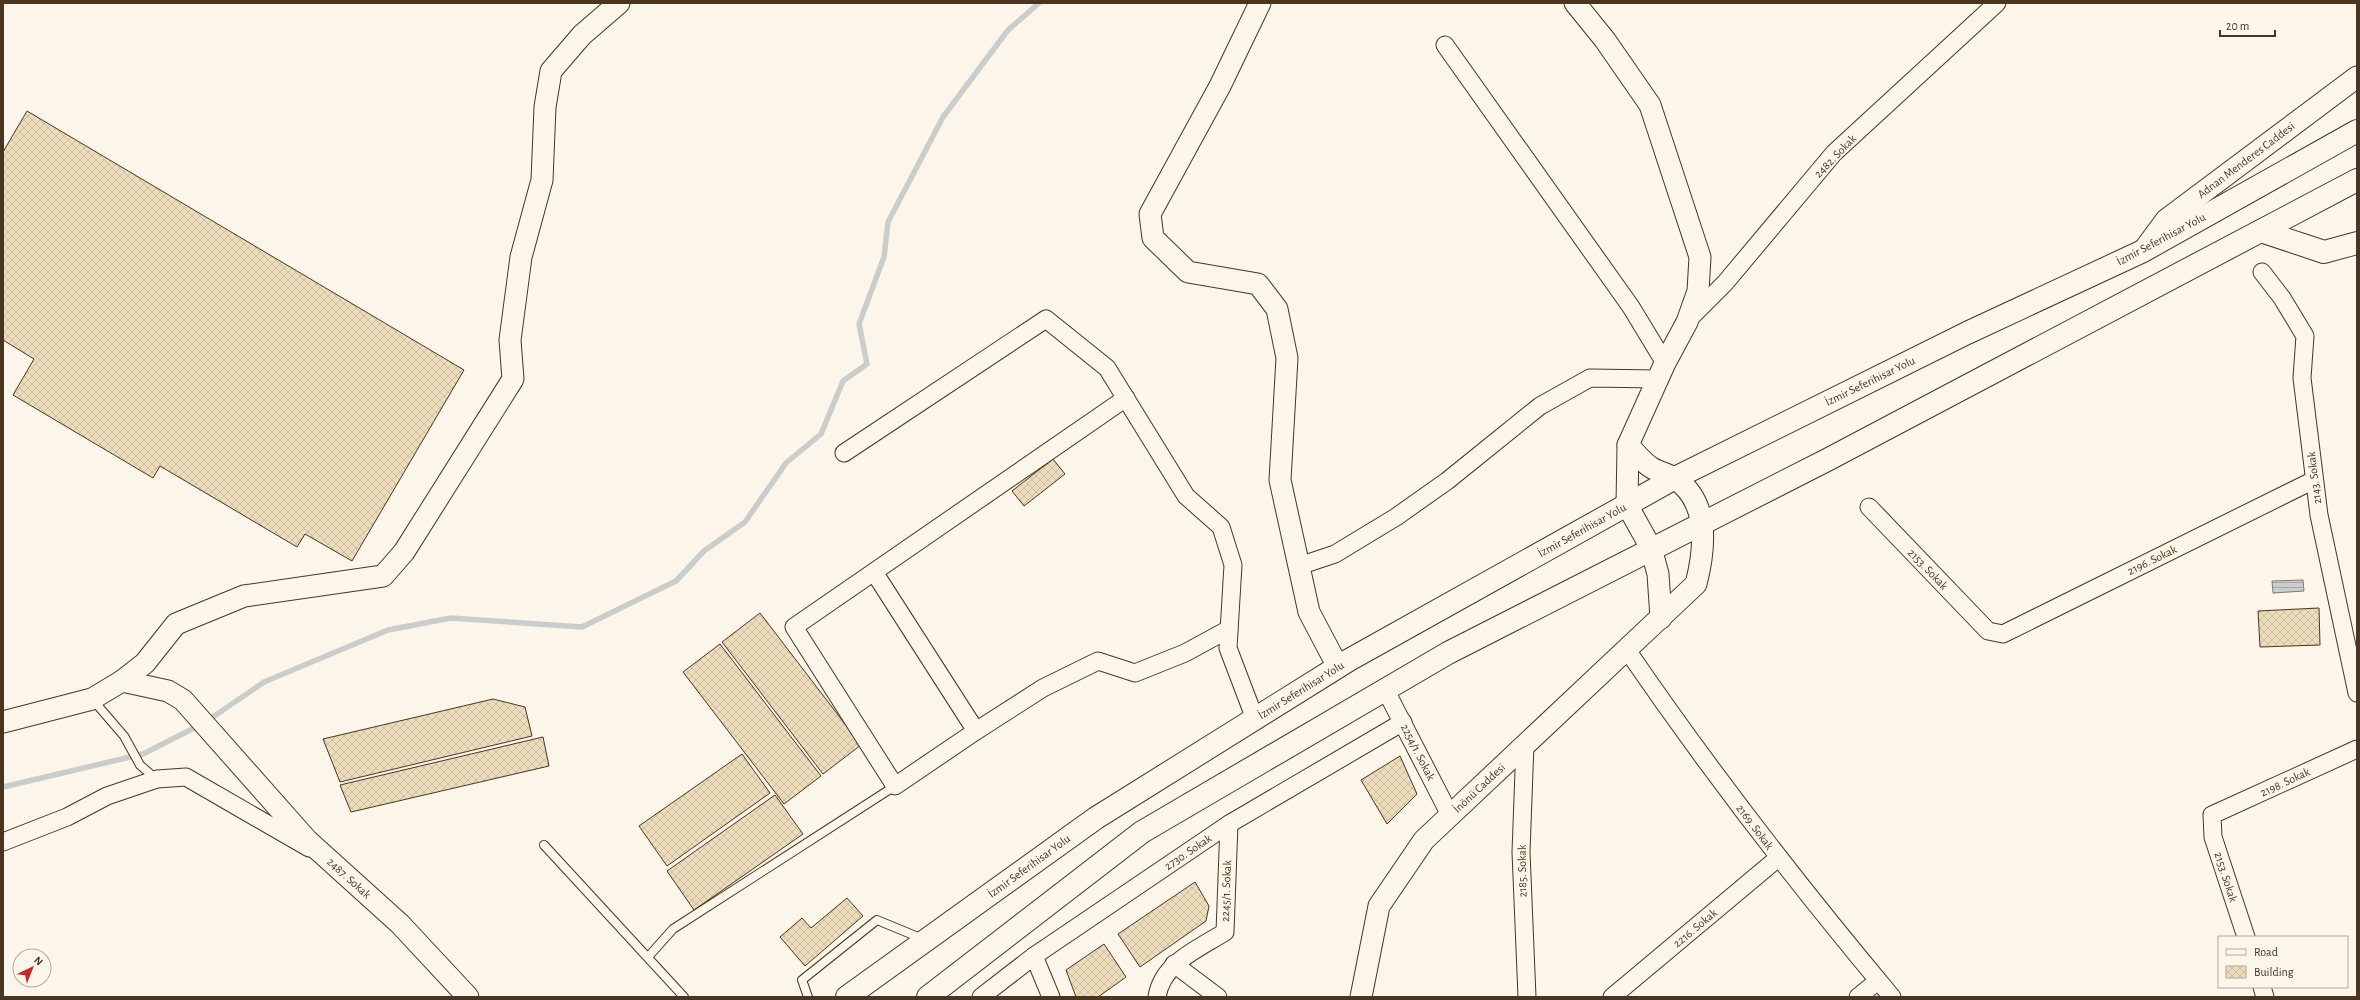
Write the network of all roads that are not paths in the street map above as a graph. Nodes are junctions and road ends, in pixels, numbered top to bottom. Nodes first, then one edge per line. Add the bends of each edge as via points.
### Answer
1 (619, 3) edge
2 (1260, 3) edge
3 (1575, 3) edge
4 (1996, 3) edge
5 (1445, 45) dead end
6 (2357, 77) edge
7 (2357, 131) edge
8 (2357, 180) edge
9 (2261, 231) junction
10 (2357, 244) edge
11 (2143, 251) junction
12 (2262, 272) dead end
13 (1686, 322) junction
14 (1661, 371) junction
15 (1126, 398) junction
16 (1628, 445) junction
17 (844, 453) dead end
18 (1675, 478) junction
19 (2314, 480) junction
20 (1627, 505) junction
21 (1869, 507) dead end
22 (1702, 523) junction
23 (1651, 548) junction
24 (1299, 566) junction
25 (874, 572) junction
26 (1661, 618) junction
27 (1229, 630) junction
28 (1988, 631) joint
29 (1627, 650) junction
30 (1338, 667) junction
31 (122, 681) junction
32 (1385, 689) junction
33 (2357, 693) edge
34 (92, 699) junction
35 (1255, 719) junction
36 (3, 722) edge
37 (1404, 722) junction
38 (976, 731) junction
39 (1525, 744) junction
40 (2357, 749) edge
41 (157, 779) junction
42 (896, 786) junction
43 (1450, 815) junction
44 (2212, 815) joint
45 (1229, 824) junction
46 (3, 842) edge
47 (544, 845) dead end
48 (1778, 858) junction
49 (328, 859) junction
50 (2246, 936) edge
51 (925, 940) junction
52 (1034, 956) junction
53 (648, 957) junction
54 (1174, 964) junction
55 (1878, 981) junction
56 (468, 997) edge
57 (684, 997) edge
58 (808, 997) edge
59 (847, 997) edge
60 (928, 997) edge
61 (981, 997) edge
62 (1051, 997) edge
63 (1157, 997) edge
64 (1218, 997) edge
65 (1361, 997) edge
66 (1526, 997) edge
67 (1612, 997) edge
68 (1858, 997) edge
69 (1892, 997) edge

1 - 31 street via 582,35 551,71 545,107 542,180 521,257 510,340 514,379 404,552 383,576 244,596 176,624 145,663
2 - 24 street via 1220,86 1150,214 1153,238 1188,272 1258,284 1277,309 1287,358 1280,480
3 - 13 street via 1606,40 1650,105 1700,257 1698,291
4 - 13 street, 2482. Sokak via 1834,153 1725,283
5 - 14 street via 1631,307
6 - 11 street, Adnan Menderes Caddesi via 2166,220
7 - 11 main road, İzmir Seferihisar Yolu
8 - 9 main road
9 - 10 main road via 2324,252
9 - 22 main road via 1827,460
11 - 18 main road, İzmir Seferihisar Yolu via 1967,333
12 - 19 street, 2143. Sokak via 2282,298 2305,336 2302,378
13 - 14 street
14 - 16 street
14 - 24 street via 1590,378 1540,406 1447,481 1396,518 1335,554
15 - 17 street via 1107,368 1046,319
15 - 25 street
15 - 27 street via 1186,496 1222,527 1233,565
16 - 18 street via 1650,467
16 - 20 street
18 - 20 main road, İzmir Seferihisar Yolu
18 - 22 street, İnönü Caddesi via 1694,498
19 - 28 street, 2196. Sokak via 2003,634
19 - 33 street, 2143. Sokak via 2319,515
20 - 23 street
20 - 30 main road, İzmir Seferihisar Yolu
21 - 28 street, 2153. Sokak
22 - 23 main road
22 - 26 street, İnönü Caddesi via 1703,556 1696,584
23 - 26 street via 1658,574
23 - 32 main road via 1448,653
24 - 30 street via 1309,612
25 - 38 street
25 - 42 street via 794,627
26 - 29 street, İnönü Caddesi
27 - 35 street via 1228,648
27 - 38 street via 1135,673 1098,662 1043,688
29 - 39 street, İnönü Caddesi
29 - 48 street, 2169. Sokak via 1679,726
30 - 35 main road, İzmir Seferihisar Yolu
31 - 34 street
31 - 49 street, 2487. Sokak via 168,691 183,700 307,840
32 - 37 street, 2254/1. Sokak
32 - 60 main road via 1142,832
34 - 36 street
34 - 41 lane via 124,736 140,765
35 - 51 main road, İzmir Seferihisar Yolu via 1096,818
37 - 43 street, 2254/1. Sokak
37 - 45 street, 2730. Sokak
38 - 42 street
39 - 43 street, İnönü Caddesi
39 - 66 street, 2185. Sokak via 1521,852
40 - 44 street, 2198. Sokak
41 - 46 street via 107,796 67,817
41 - 49 street via 186,777
42 - 53 lane via 673,929
43 - 65 street, İnönü Caddesi via 1424,840 1379,906
44 - 50 street, 2153. Sokak via 2213,837
45 - 52 street, 2730. Sokak
45 - 54 street, 2245/1. Sokak via 1225,932
47 - 53 lane
48 - 55 street, 2169. Sokak
48 - 67 street, 2216. Sokak
49 - 56 street, 2487. Sokak via 400,924
51 - 58 lane via 877,920 802,980
51 - 59 main road, İzmir Seferihisar Yolu
52 - 61 street, 2730. Sokak
52 - 62 street
53 - 57 lane
54 - 63 street, 2245/1. Sokak via 1159,983
54 - 64 street
55 - 68 street
55 - 69 street, 2169. Sokak

